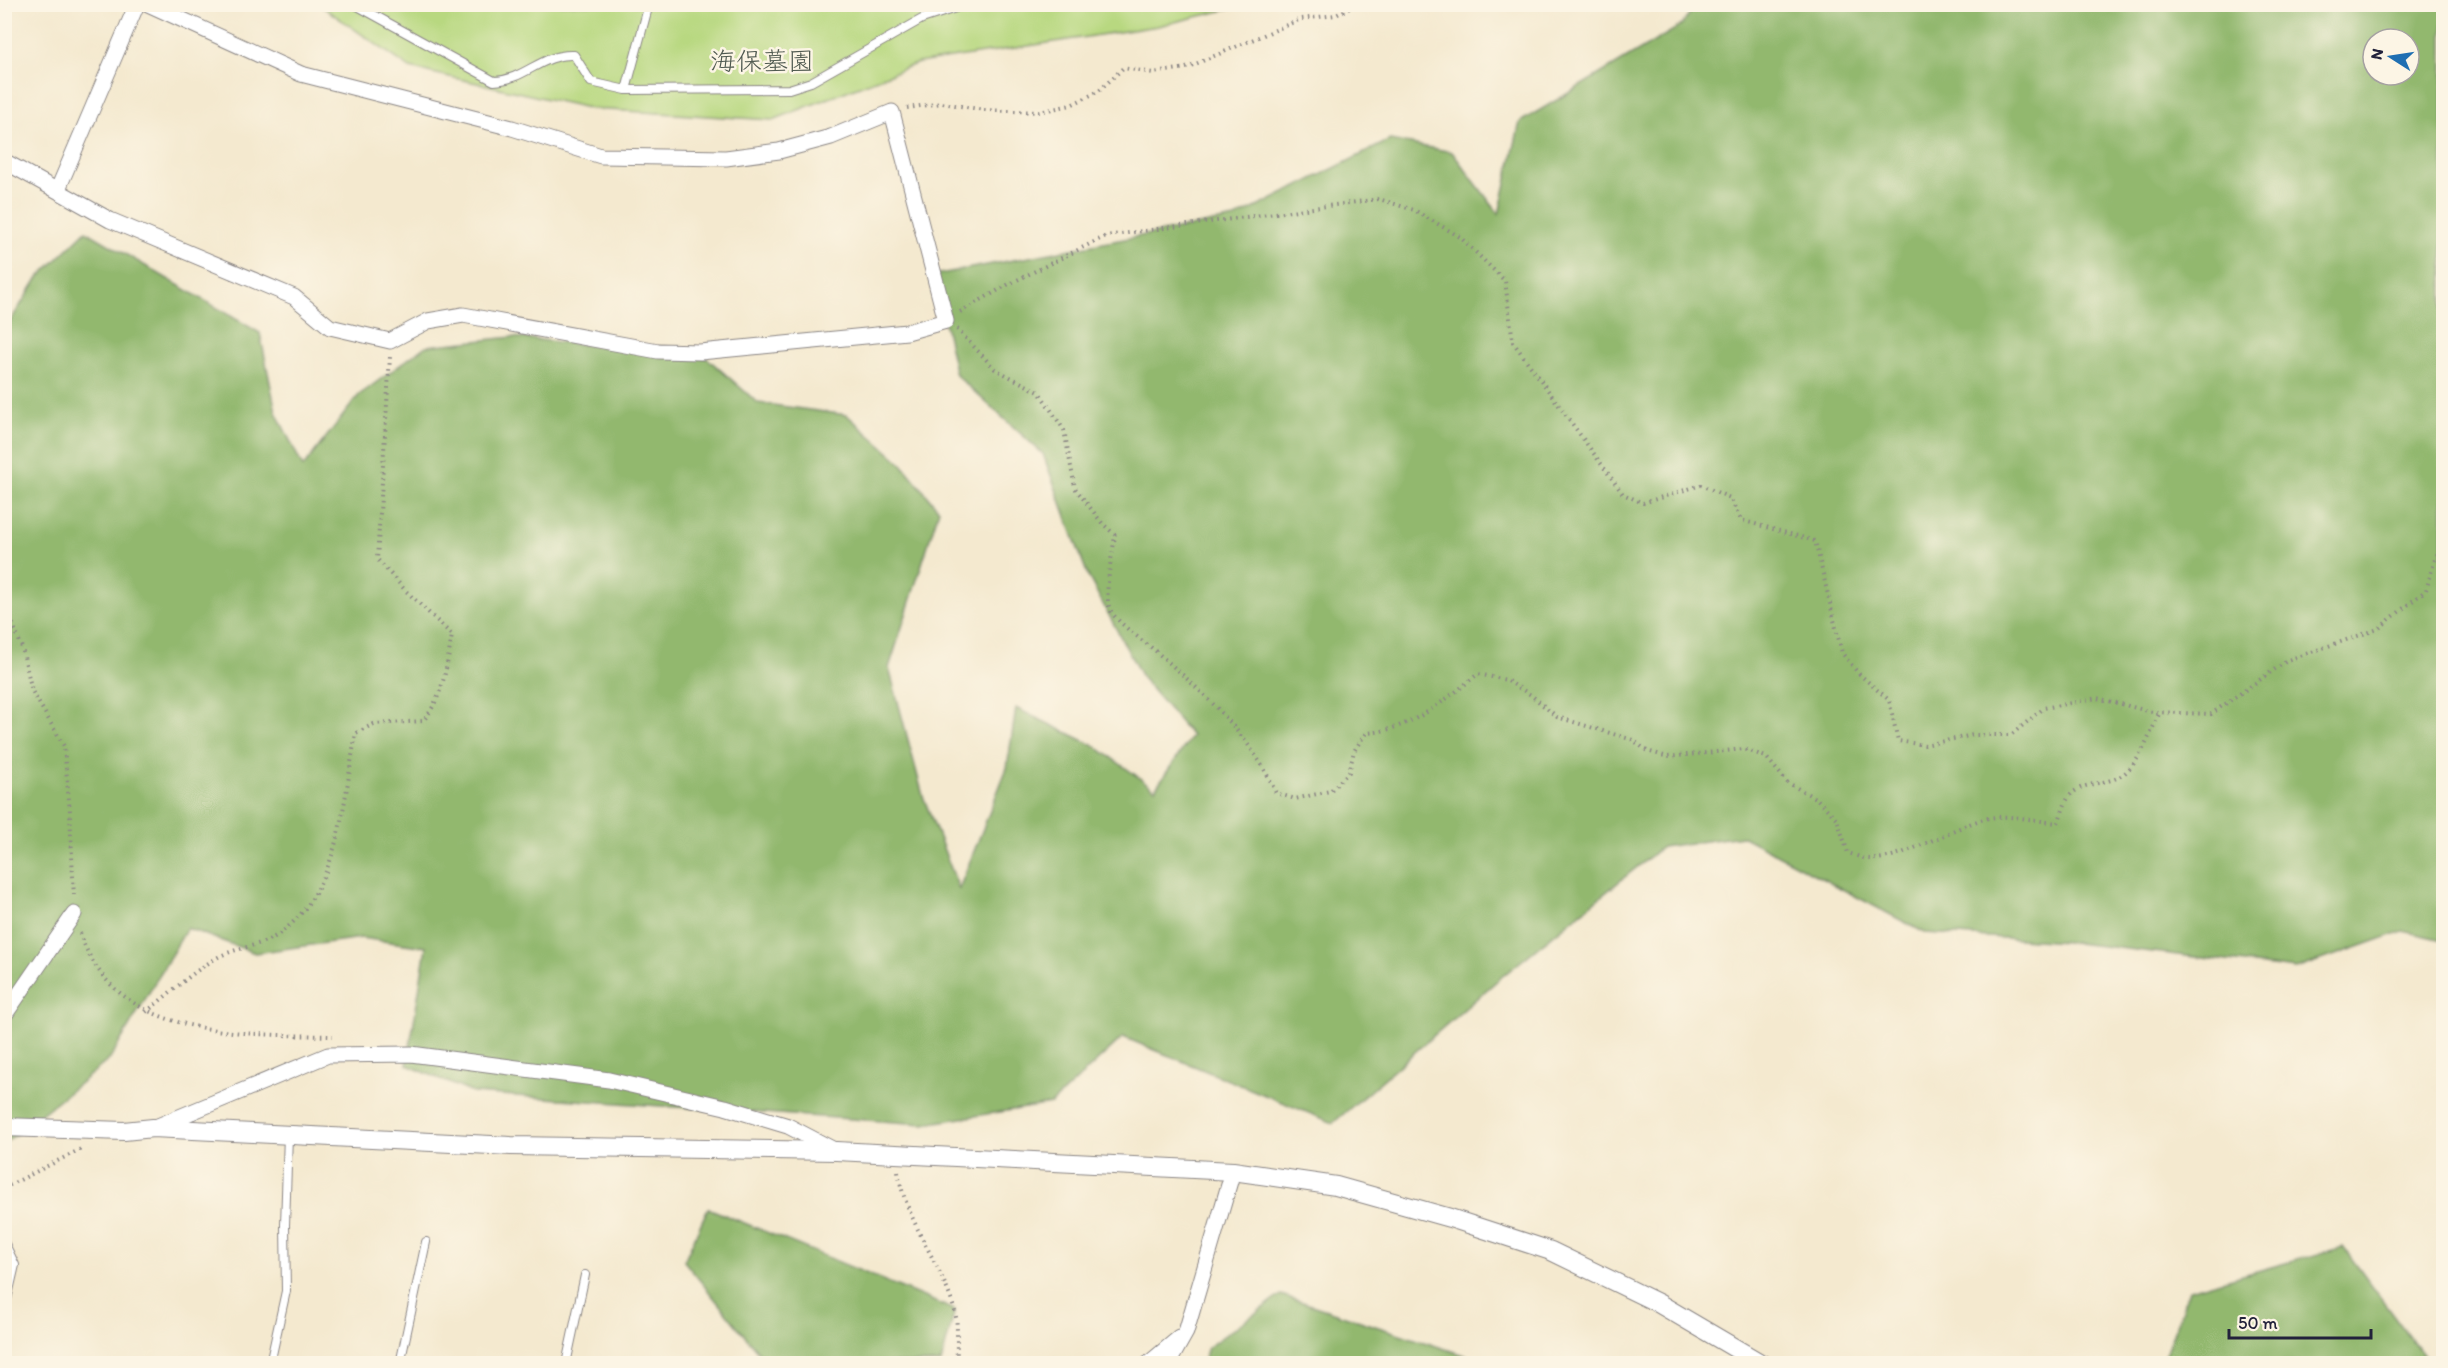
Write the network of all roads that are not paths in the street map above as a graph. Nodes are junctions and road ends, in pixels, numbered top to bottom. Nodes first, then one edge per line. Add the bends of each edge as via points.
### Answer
1 (137, 4) edge
2 (148, 4) edge
3 (354, 4) edge
4 (649, 4) edge
5 (968, 4) edge
6 (626, 90) junction
7 (4, 161) edge
8 (58, 189) junction
9 (74, 914) road end
10 (4, 1016) edge
11 (4, 1127) edge
12 (153, 1128) junction
13 (288, 1135) junction
14 (836, 1151) junction
15 (1233, 1171) junction
16 (4, 1242) edge
17 (426, 1242) dead end
18 (585, 1275) dead end
19 (4, 1312) edge
20 (1186, 1332) junction
21 (270, 1364) edge
22 (400, 1364) edge
23 (566, 1364) edge
24 (1148, 1364) edge
25 (1168, 1364) edge
26 (1762, 1364) edge

1 - 8 street
2 - 8 street via 301,74 513,128 601,156 726,158 779,152 831,137 892,112 946,321 907,332 700,352 658,351 463,315 428,321 390,341 330,327 294,297 110,220
3 - 6 lane via 494,81 508,81 558,54 574,56 591,82
4 - 6 lane
5 - 6 lane via 922,20 812,82 789,89
7 - 8 street
9 - 10 street
11 - 12 street via 124,1131
12 - 13 street
12 - 14 street via 328,1055 411,1054 609,1080 788,1126
13 - 14 street via 511,1146
13 - 21 lane via 286,1291
14 - 15 street
15 - 20 street
15 - 26 street via 1336,1186 1551,1251 1658,1303
16 - 19 lane via 15,1265
17 - 22 lane
18 - 23 lane
20 - 24 street
20 - 25 street

